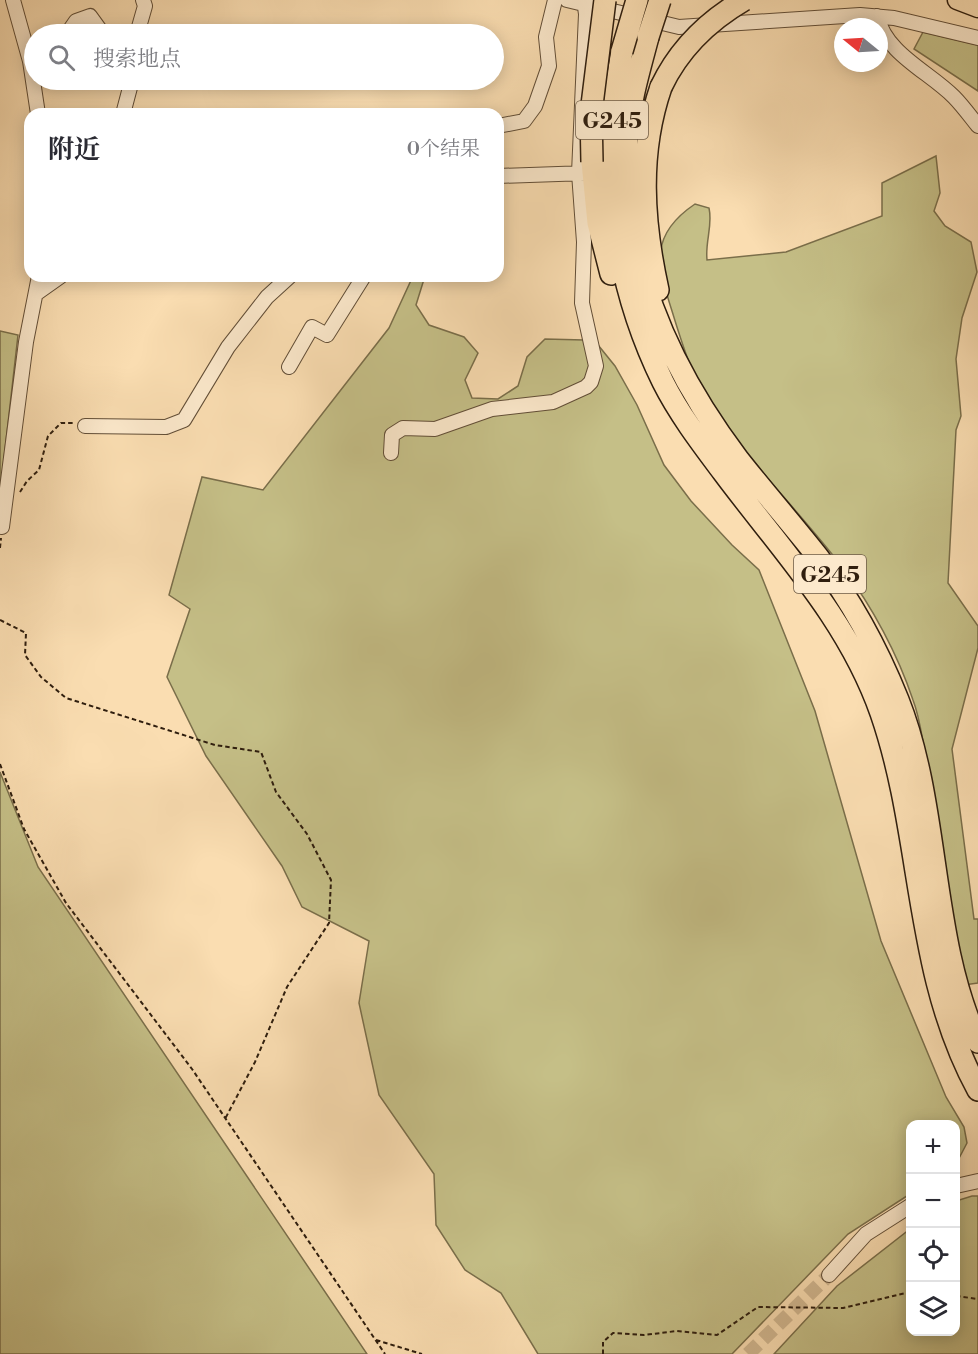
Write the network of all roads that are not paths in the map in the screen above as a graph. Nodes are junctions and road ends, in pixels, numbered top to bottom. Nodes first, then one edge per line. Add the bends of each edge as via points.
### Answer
1 (13, 0) edge
2 (143, 0) edge
3 (555, 0) edge
4 (567, 0) edge
5 (637, 0) edge
6 (660, 0) edge
7 (744, 0) edge
8 (957, 0) edge
9 (592, 2) edge
10 (978, 8) edge
11 (877, 16) junction
12 (74, 24) edge
13 (96, 24) edge
14 (140, 24) edge
15 (24, 36) edge
16 (978, 38) edge
17 (35, 90) edge
18 (129, 90) edge
19 (37, 108) edge
20 (125, 108) edge
21 (504, 125) edge
22 (978, 126) edge
23 (588, 169) junction
24 (504, 176) edge
25 (38, 282) edge
26 (53, 282) edge
27 (283, 282) edge
28 (360, 282) edge
29 (37, 293) junction
30 (289, 367) dead end
31 (683, 374) junction
32 (663, 383) junction
33 (85, 426) road end
34 (391, 453) dead end
35 (2, 526) dead end
36 (978, 1042) edge
37 (978, 1090) edge
38 (978, 1169) edge
39 (966, 1183) edge
40 (906, 1209) edge
41 (829, 1275) tunnel mouth

1 - 15 street
2 - 14 street
3 - 21 street via 546,37 549,66 535,106 524,121
4 - 9 street
5 - 32 highway, G245, bridge via 622,51 611,125 611,189 629,293
6 - 31 highway, G245, bridge via 632,100 627,192 644,285
7 - 31 highway, bridge via 694,38 672,66 648,135 646,220 663,312
8 - 10 main road
9 - 11 street via 679,27 819,16
9 - 23 highway, bridge
11 - 16 street
11 - 22 street via 879,27 892,45 953,96
12 - 13 street via 90,16
17 - 19 street
18 - 20 street
23 - 24 street
23 - 32 highway via 615,286 632,331
23 - 34 street via 582,303 596,366 591,382 553,402 492,409 435,429 403,428 392,435
25 - 29 street
26 - 29 street
27 - 33 street via 228,347 184,420 166,428
28 - 30 street via 327,335 312,327
29 - 35 street via 26,342
31 - 36 highway, G245 via 738,459 840,589 883,663 915,751 948,938 959,987
32 - 37 highway, G245 via 723,473 805,575 850,644 868,681 890,744 902,795 919,904 942,1004
38 - 39 street
40 - 41 street via 866,1234

